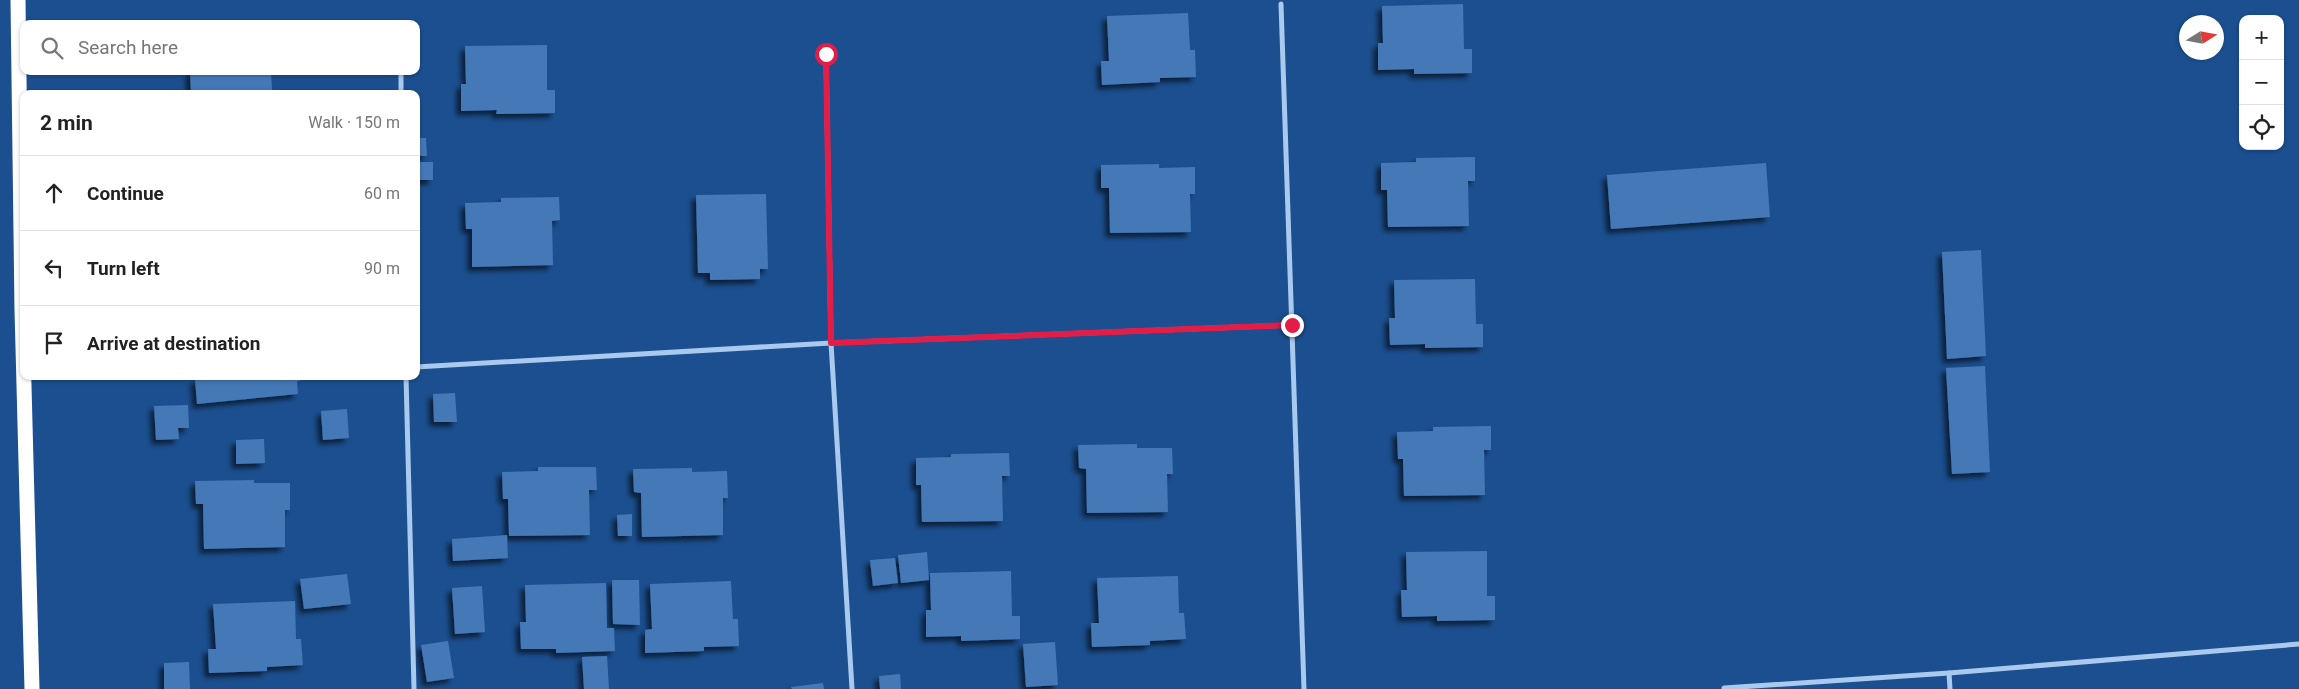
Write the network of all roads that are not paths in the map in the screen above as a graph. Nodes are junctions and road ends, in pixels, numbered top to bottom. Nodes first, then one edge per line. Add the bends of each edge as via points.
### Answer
1 (18, 0) edge
2 (1281, 4) dead end
3 (826, 54) dead end
4 (400, 75) edge
5 (401, 90) edge
6 (20, 155) edge
7 (1292, 325) junction
8 (831, 343) junction
9 (420, 367) edge
10 (24, 380) edge
11 (406, 380) edge
12 (2299, 644) edge
13 (1949, 673) junction
14 (1724, 688) edge
15 (32, 689) edge
16 (414, 689) edge
17 (852, 689) edge
18 (1304, 689) edge
19 (1950, 689) edge

1 - 6 highway
2 - 7 street
3 - 8 street
4 - 5 street
7 - 8 street
7 - 18 street
8 - 9 street
8 - 17 street
10 - 15 highway
11 - 16 street
12 - 13 street
13 - 14 street
13 - 19 street

